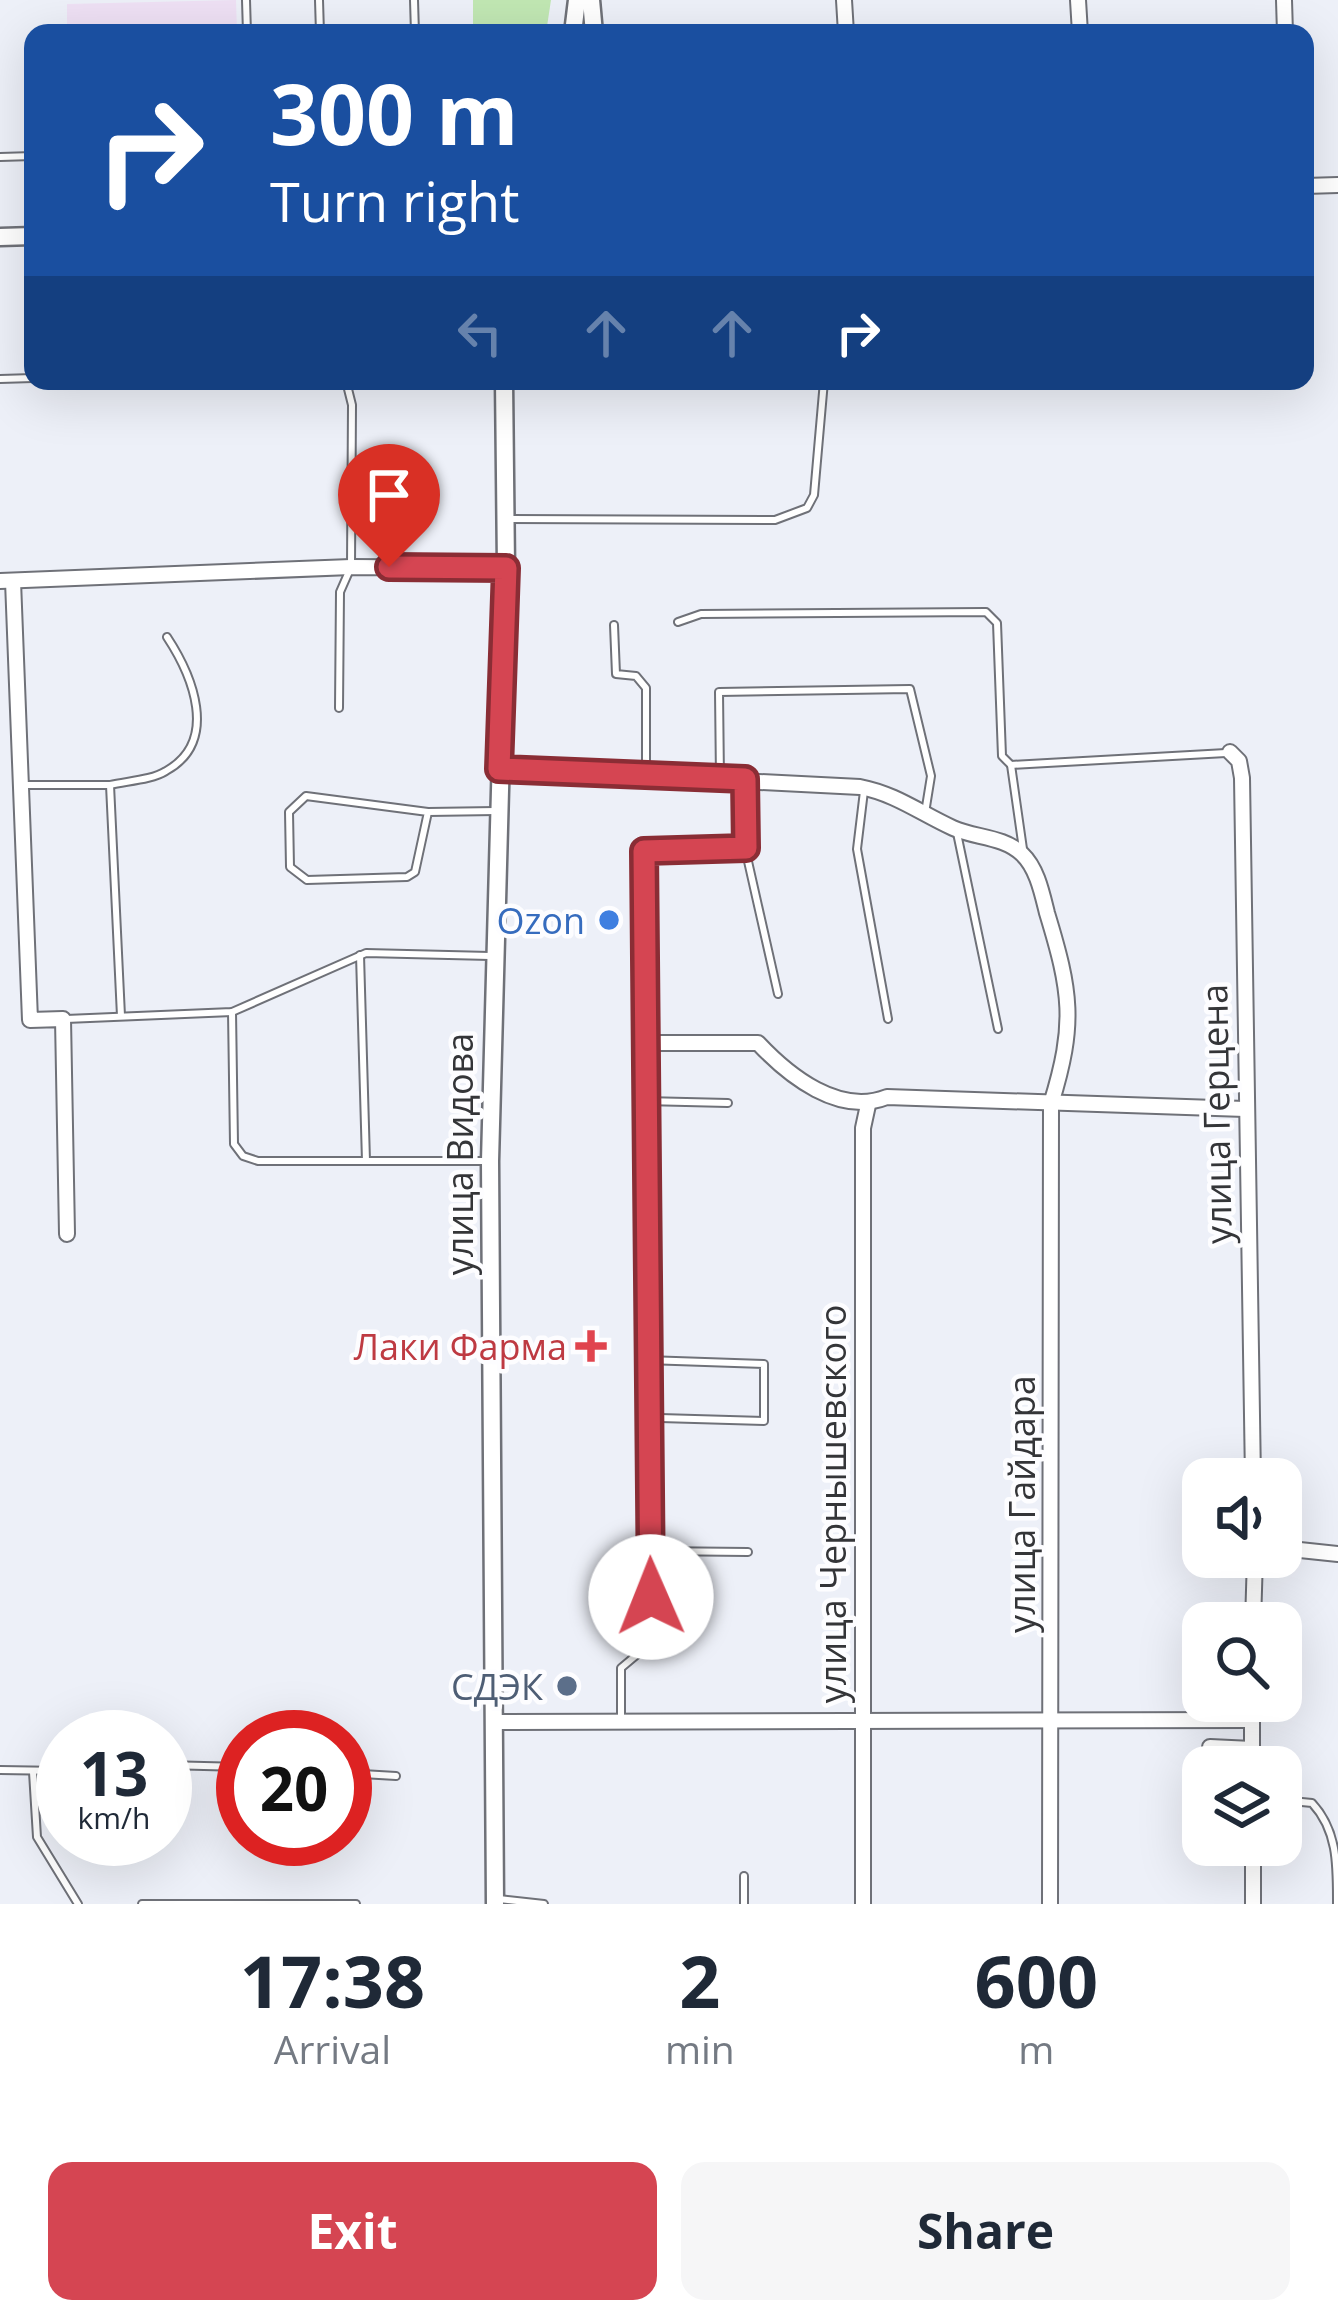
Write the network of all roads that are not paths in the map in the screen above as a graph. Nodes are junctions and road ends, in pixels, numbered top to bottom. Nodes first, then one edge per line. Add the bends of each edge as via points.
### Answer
1 (348, 390) edge
2 (507, 390) edge
3 (823, 390) edge
4 (505, 519) junction
5 (351, 567) junction
6 (506, 568) junction
7 (6, 581) edge
8 (677, 622) dead end
9 (614, 626) dead end
10 (166, 637) dead end
11 (338, 708) dead end
12 (1230, 752) joint
13 (1011, 765) junction
14 (499, 769) junction
15 (646, 774) junction
16 (720, 778) junction
17 (745, 779) junction
18 (21, 785) junction
19 (110, 785) junction
20 (865, 788) junction
21 (496, 811) junction
22 (428, 812) junction
23 (926, 813) junction
24 (957, 829) junction
25 (746, 848) junction
26 (1024, 855) junction
27 (360, 955) junction
28 (494, 957) junction
29 (778, 994) dead end
30 (232, 1012) junction
31 (122, 1016) junction
32 (62, 1019) junction
33 (888, 1019) dead end
34 (998, 1029) dead end
35 (644, 1043) junction
36 (644, 1101) junction
37 (728, 1103) dead end
38 (1051, 1104) junction
39 (868, 1105) junction
40 (1245, 1109) junction
41 (366, 1161) junction
42 (490, 1161) junction
43 (67, 1234) dead end
44 (646, 1360) junction
45 (660, 1418) dead end
46 (1253, 1458) edge
47 (650, 1551) junction
48 (1302, 1551) edge
49 (748, 1552) dead end
50 (1338, 1554) edge
51 (1052, 1717) junction
52 (1182, 1719) edge
53 (862, 1720) junction
54 (621, 1721) junction
55 (494, 1722) junction
56 (0, 1770) edge
57 (33, 1772) junction
58 (36, 1772) edge
59 (372, 1775) edge
60 (396, 1777) dead end
61 (1302, 1800) edge
62 (1338, 1858) edge
63 (1253, 1866) edge
64 (744, 1876) dead end
65 (495, 1902) edge
66 (78, 1904) edge
67 (142, 1904) edge
68 (356, 1904) edge
69 (544, 1904) edge
70 (744, 1904) edge
71 (862, 1904) edge
72 (1050, 1904) edge
73 (1253, 1904) edge
74 (1336, 1904) edge

1 - 5 lane
2 - 4 street, улица Видова
3 - 4 lane via 807,508 776,520
4 - 6 street, улица Видова
5 - 6 street
5 - 7 street
5 - 11 lane via 340,592
6 - 14 street, улица Видова
7 - 18 street
8 - 13 lane via 700,614 986,612 997,623 1002,756
9 - 15 lane via 616,674 636,676 646,688
10 - 19 lane via 191,674 198,713 190,748 166,772
12 - 13 lane
12 - 40 street, улица Герцена via 1242,778
13 - 26 lane
14 - 15 street
14 - 21 street, улица Видова
15 - 16 street
16 - 17 street
16 - 23 lane via 719,692 910,689 931,776
17 - 20 street
17 - 25 lane
18 - 19 lane
18 - 32 street via 31,1020
19 - 31 lane
20 - 23 street
20 - 33 lane via 857,849
21 - 22 lane
21 - 28 street, улица Видова
22 - 22 lane via 306,796 289,812 290,867 307,880 407,878
23 - 24 street
24 - 26 street
24 - 34 lane
25 - 29 lane
25 - 35 lane via 644,851
26 - 38 street, улица Гайдара via 1070,993 1067,1053
27 - 28 lane
27 - 30 lane
27 - 41 lane
28 - 42 street, улица Видова
30 - 31 lane
30 - 41 lane via 234,1144 243,1156
31 - 32 lane
32 - 43 street
35 - 36 lane
35 - 39 street via 758,1042 814,1090
36 - 37 lane
36 - 44 lane
38 - 39 street via 887,1097
38 - 40 street
38 - 51 street, улица Гайдара
39 - 53 street, улица Чернышевского
40 - 46 street, улица Герцена
41 - 42 lane
42 - 55 street, улица Видова
44 - 45 lane via 764,1364 764,1421
44 - 47 lane
47 - 49 lane
47 - 54 lane via 652,1642 621,1668
48 - 50 street
51 - 52 street
51 - 53 street
51 - 72 street, улица Гайдара
53 - 54 street
53 - 71 street, улица Чернышевского
54 - 55 street
55 - 65 street, улица Видова
56 - 57 lane
57 - 58 lane
57 - 66 lane via 37,1837
59 - 60 lane
61 - 62 lane via 1319,1809
62 - 74 lane
63 - 73 street
64 - 70 lane
65 - 69 lane
67 - 68 lane

